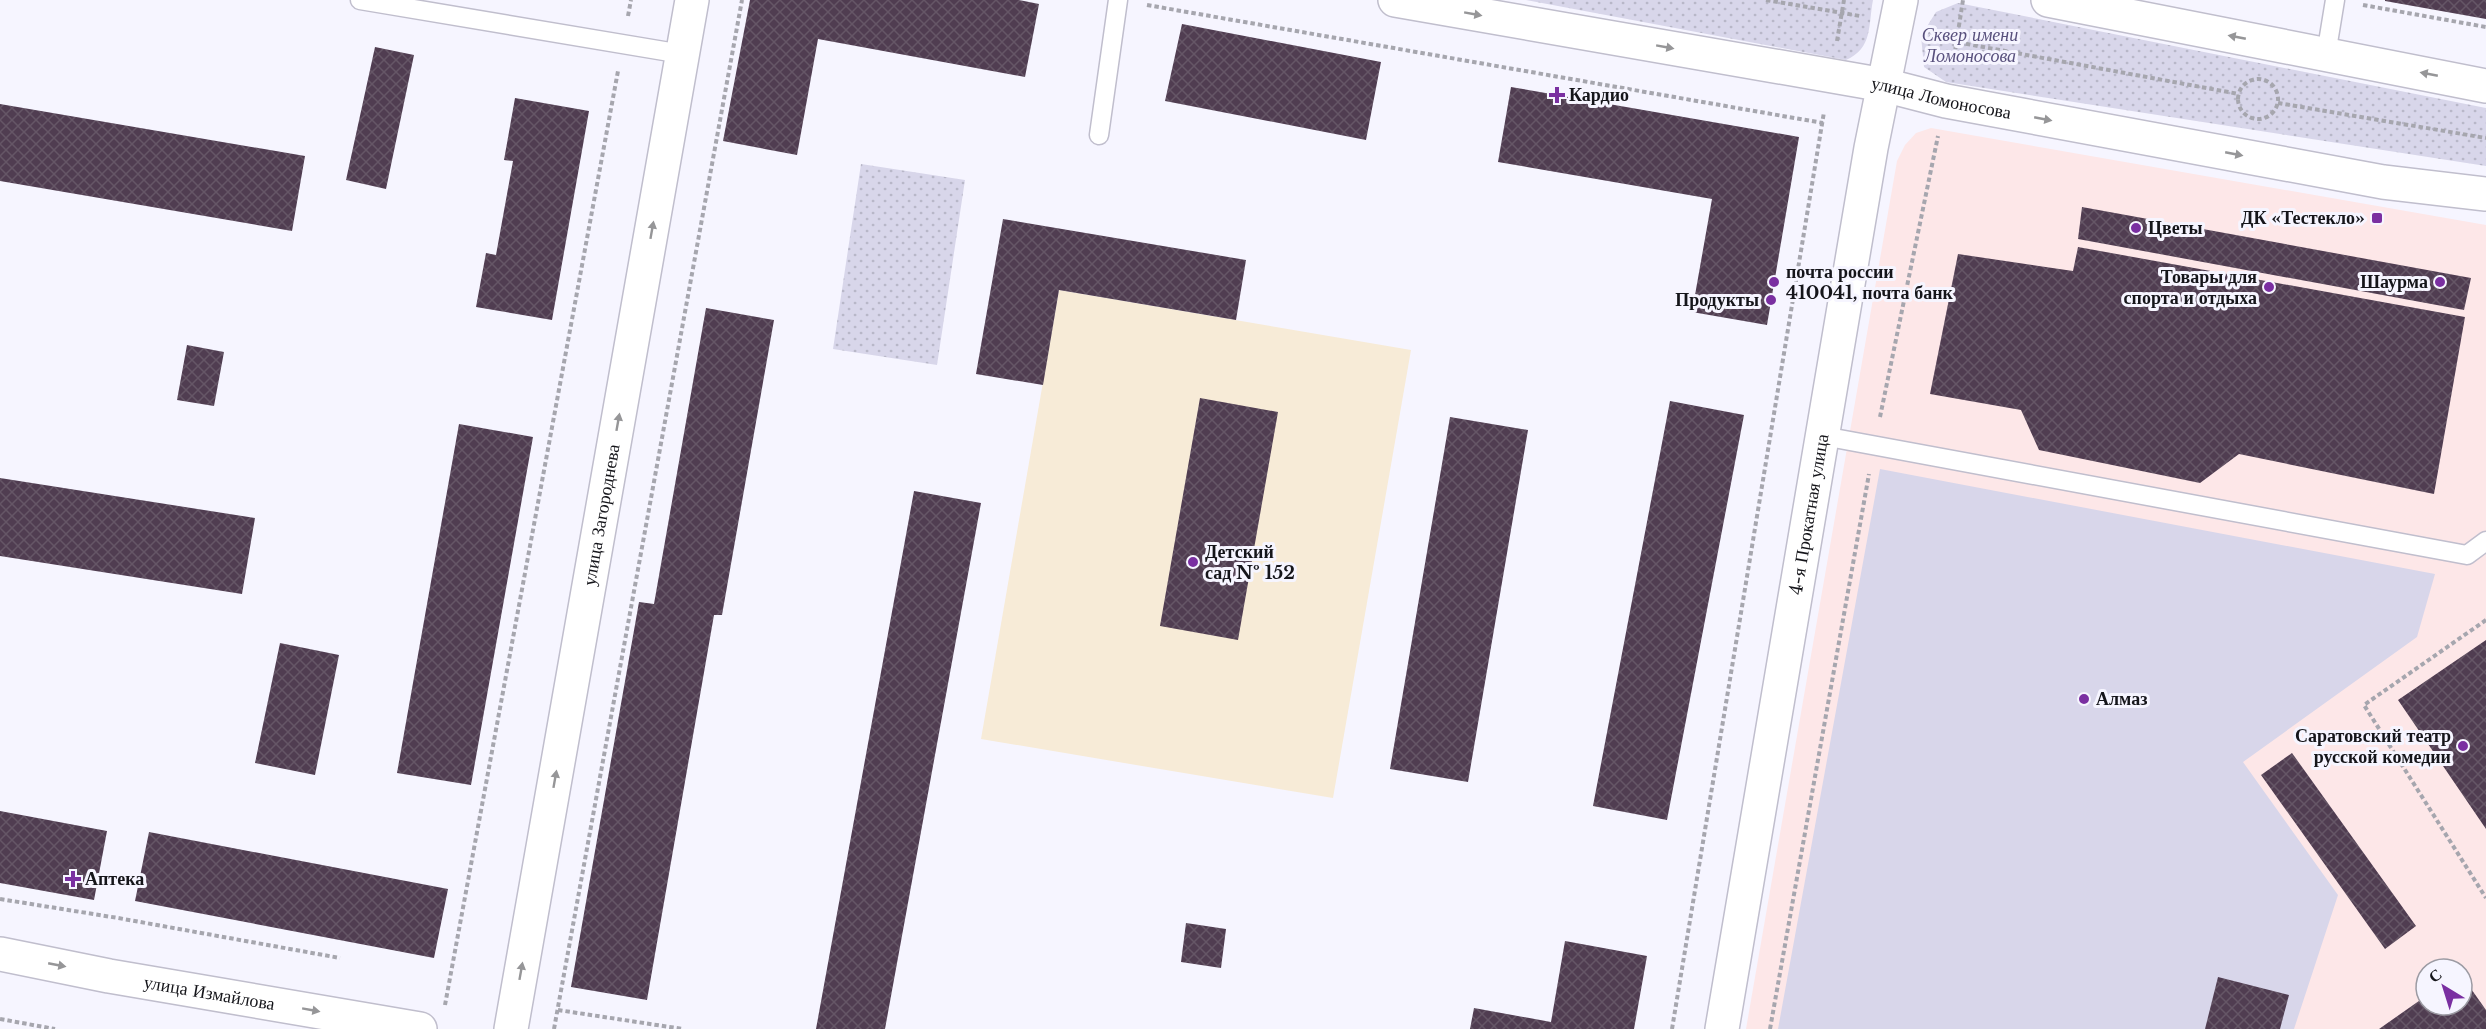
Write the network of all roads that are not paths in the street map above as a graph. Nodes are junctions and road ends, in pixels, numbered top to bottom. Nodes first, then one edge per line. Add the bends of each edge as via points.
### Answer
1 (360, 0) edge
2 (692, 0) edge
3 (1118, 0) edge
4 (1395, 0) edge
5 (2048, 0) edge
6 (2335, 0) edge
7 (1899, 12) edge
8 (682, 54) junction
9 (2326, 55) junction
10 (1884, 86) junction
11 (2486, 86) edge
12 (1099, 135) dead end
13 (2486, 194) edge
14 (1823, 436) junction
15 (2486, 541) edge
16 (0, 954) edge
17 (420, 1029) edge
18 (511, 1029) edge
19 (1722, 1029) edge

1 - 8 lane
2 - 8 street, улица Загороднева
3 - 12 lane
4 -> 10 street, улица Ломоносова
9 -> 5 street
6 - 9 lane
7 - 10 street, 4-я Прокатная улица
18 -> 8 street, улица Загороднева
11 -> 9 street
10 -> 13 street, улица Ломоносова via 2383,182
10 - 14 street, 4-я Прокатная улица
14 - 15 lane via 2467,555
14 - 19 street, 4-я Прокатная улица
16 -> 17 street, улица Измайлова

